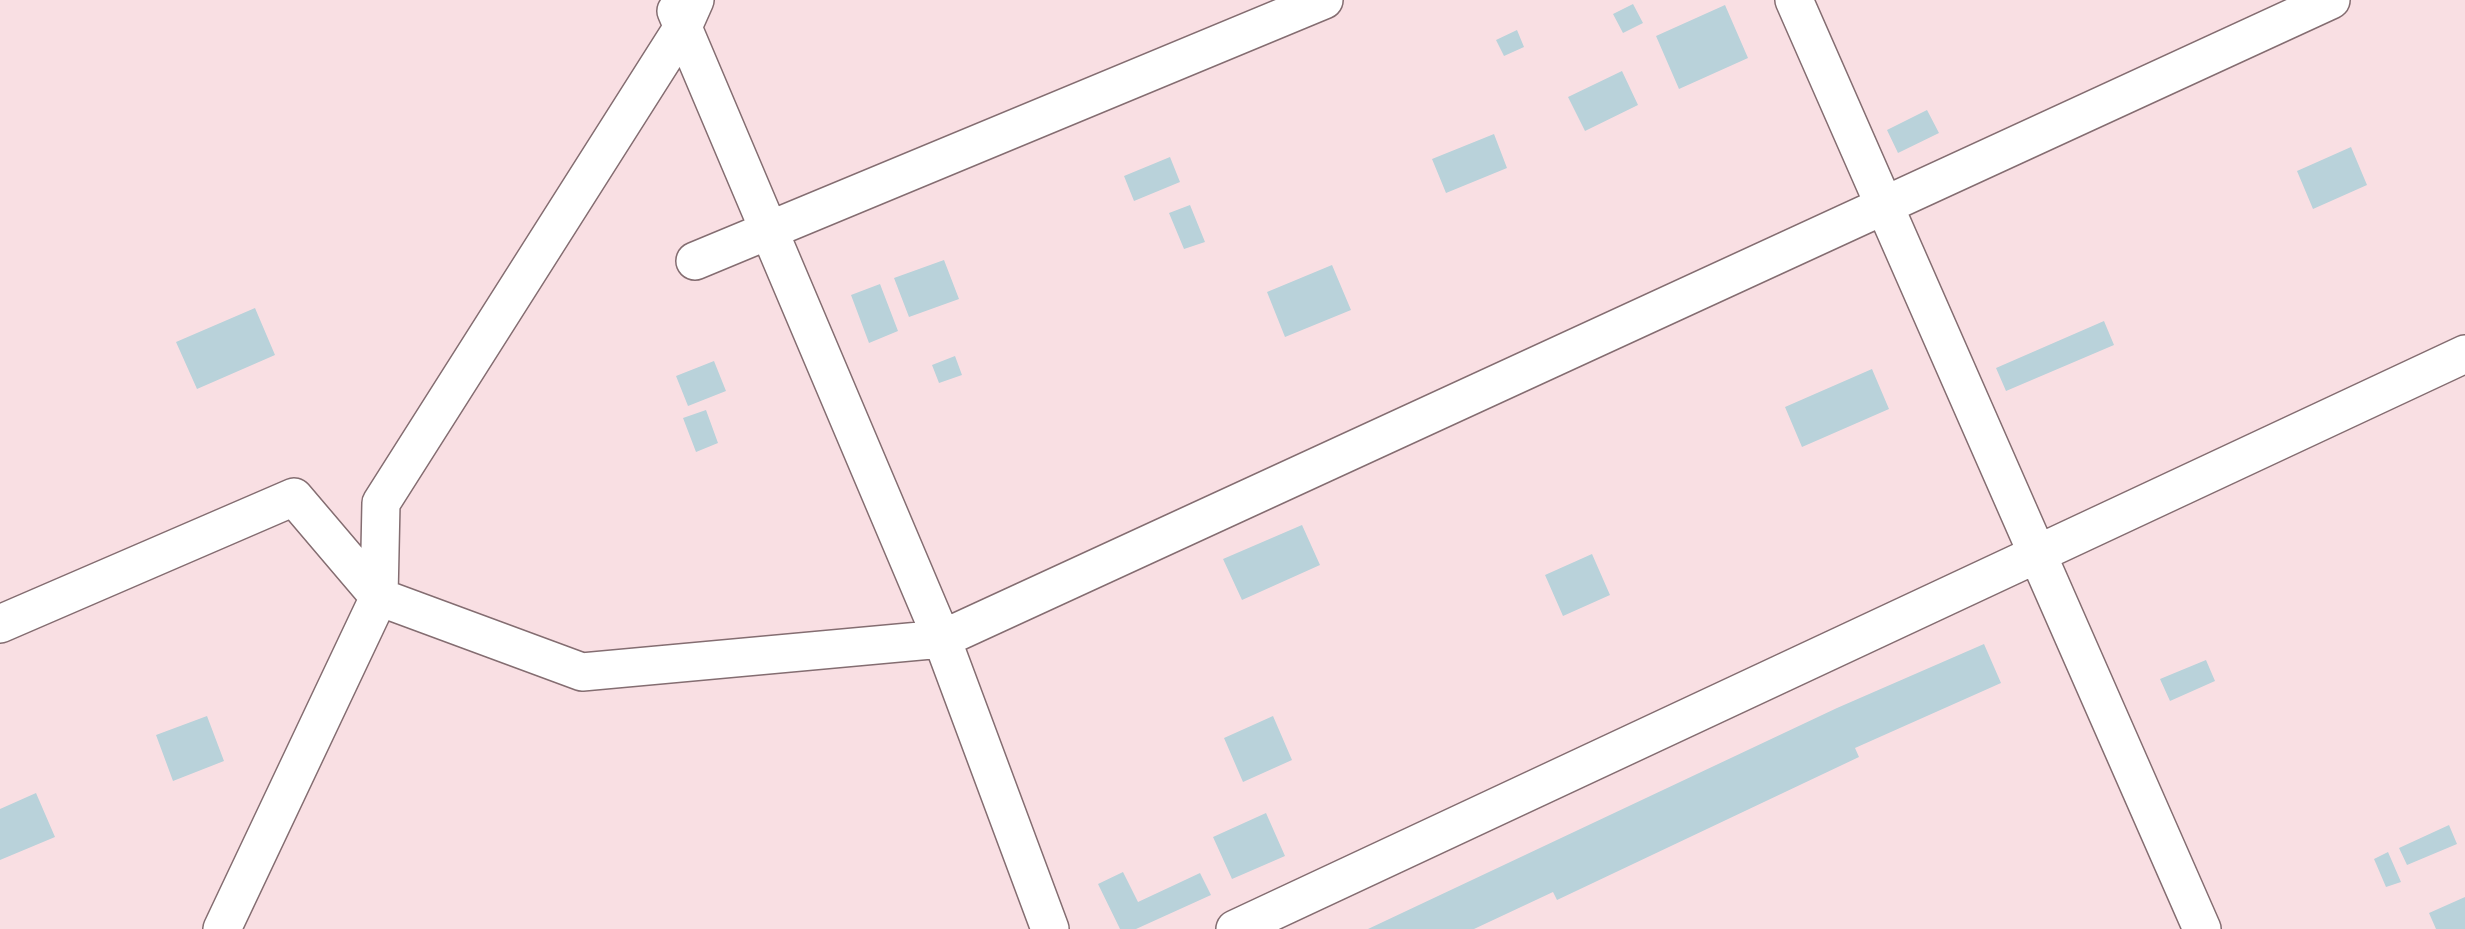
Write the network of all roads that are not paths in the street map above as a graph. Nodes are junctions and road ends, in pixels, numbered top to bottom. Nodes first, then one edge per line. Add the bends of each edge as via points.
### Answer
1 (1324, 0) edge
2 (1794, 0) edge
3 (2331, 0) edge
4 (683, 9) edge
5 (1885, 205) junction
6 (770, 230) junction
7 (695, 261) dead end
8 (2465, 354) edge
9 (2037, 554) junction
10 (379, 597) junction
11 (0, 625) edge
12 (942, 639) junction
13 (222, 929) edge
14 (1050, 929) edge
15 (1235, 929) edge
16 (2202, 929) edge

1 - 6 street
2 - 5 street
3 - 5 street
4 - 6 street
4 - 10 street via 381,503
5 - 9 street
5 - 12 street
6 - 7 street
6 - 12 street
8 - 9 street
9 - 15 street
9 - 16 street
10 - 11 street via 293,497
10 - 12 street via 582,672
10 - 13 street
12 - 14 street

